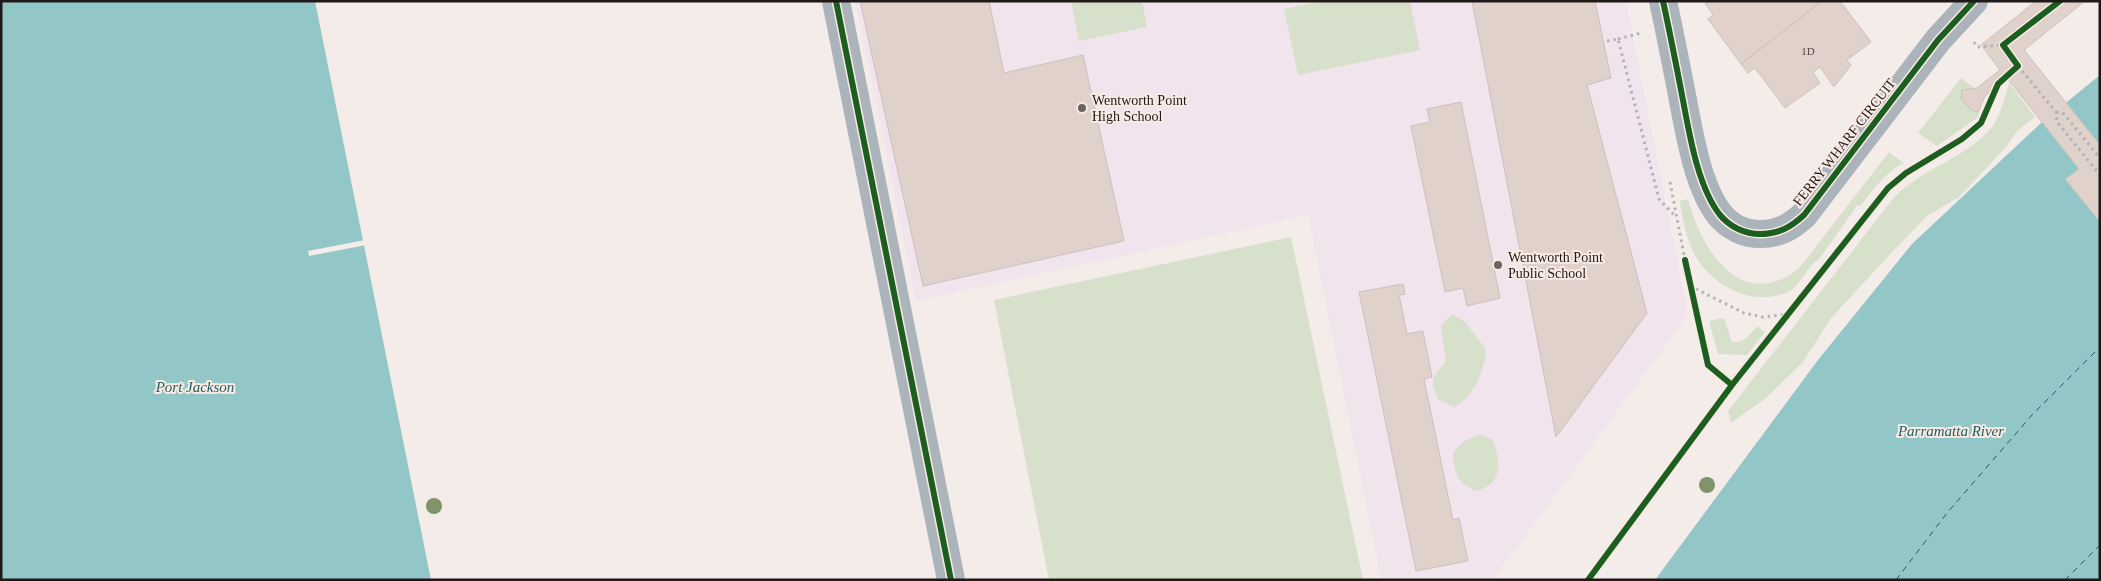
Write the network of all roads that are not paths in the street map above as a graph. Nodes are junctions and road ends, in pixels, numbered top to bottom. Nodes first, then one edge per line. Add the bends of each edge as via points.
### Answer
1 (836, 1) edge
2 (1664, 1) edge
3 (1974, 1) edge
4 (951, 580) edge

1 - 4 street
2 - 3 street, FERRY WHARF CIRCUIT via 1693,152 1708,194 1728,222 1757,234 1782,231 1804,215 1938,40

